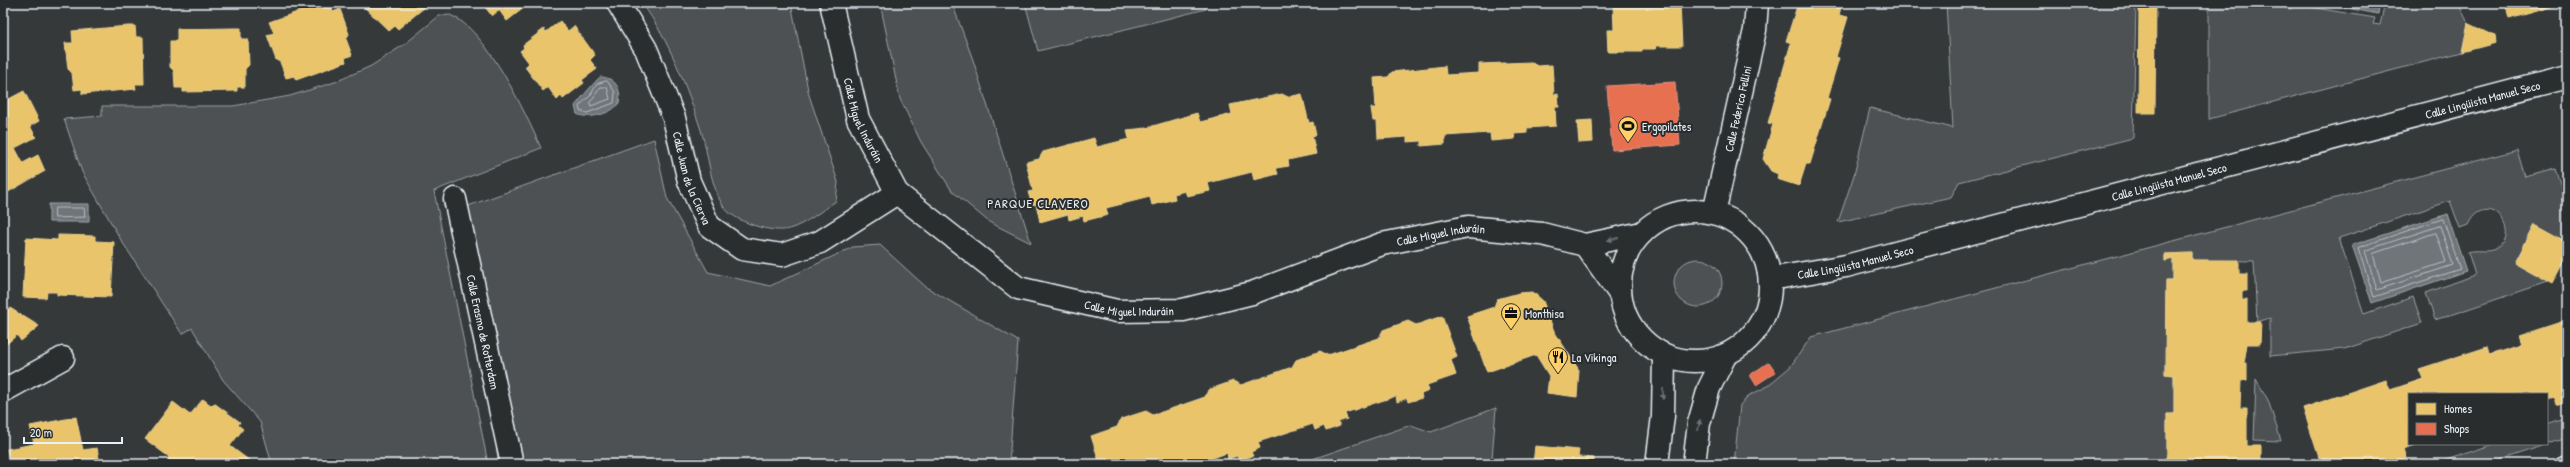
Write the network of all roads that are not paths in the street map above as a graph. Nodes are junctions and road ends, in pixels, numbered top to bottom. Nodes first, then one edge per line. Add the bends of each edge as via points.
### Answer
1 (618, 3) edge
2 (831, 3) edge
3 (1757, 3) edge
4 (2567, 77) edge
5 (897, 193) junction
6 (455, 199) dead end
7 (1714, 213) junction
8 (1642, 232) junction
9 (1585, 245) junction
10 (1770, 279) junction
11 (1620, 294) junction
12 (1664, 356) junction
13 (1725, 356) junction
14 (63, 358) dead end
15 (3, 392) edge
16 (2567, 462) edge
17 (512, 464) edge
18 (1657, 464) edge
19 (1694, 464) edge
20 (2561, 464) edge

1 - 5 street, Calle Juan de la Cierva via 646,49 674,118 689,181 709,226 742,249 782,255 820,242
2 - 5 street, Calle Miguel Induráin via 858,119
3 - 7 street, Calle Federico Fellini via 1749,60
4 - 10 street, Calle Lingüista Manuel Seco via 1846,266
5 - 9 street, Calle Miguel Induráin via 1018,288 1118,311 1184,310 1252,293 1382,244 1468,227 1542,234
6 - 17 street, Calle Erasmo de Rotterdam
7 - 8 street via 1692,210 1673,214 1656,221
7 - 10 street via 1735,222 1751,235 1762,251
8 -> 9 street
8 - 11 street via 1628,251 1621,272
9 - 11 street
10 - 13 street via 1771,291 1767,311 1757,330 1743,345
11 - 12 street via 1624,313 1634,331 1647,345
12 - 13 street via 1684,362 1705,362
12 -> 18 street via 1663,416
19 -> 13 street via 1700,423 1709,388
14 - 15 street
16 - 20 lane

